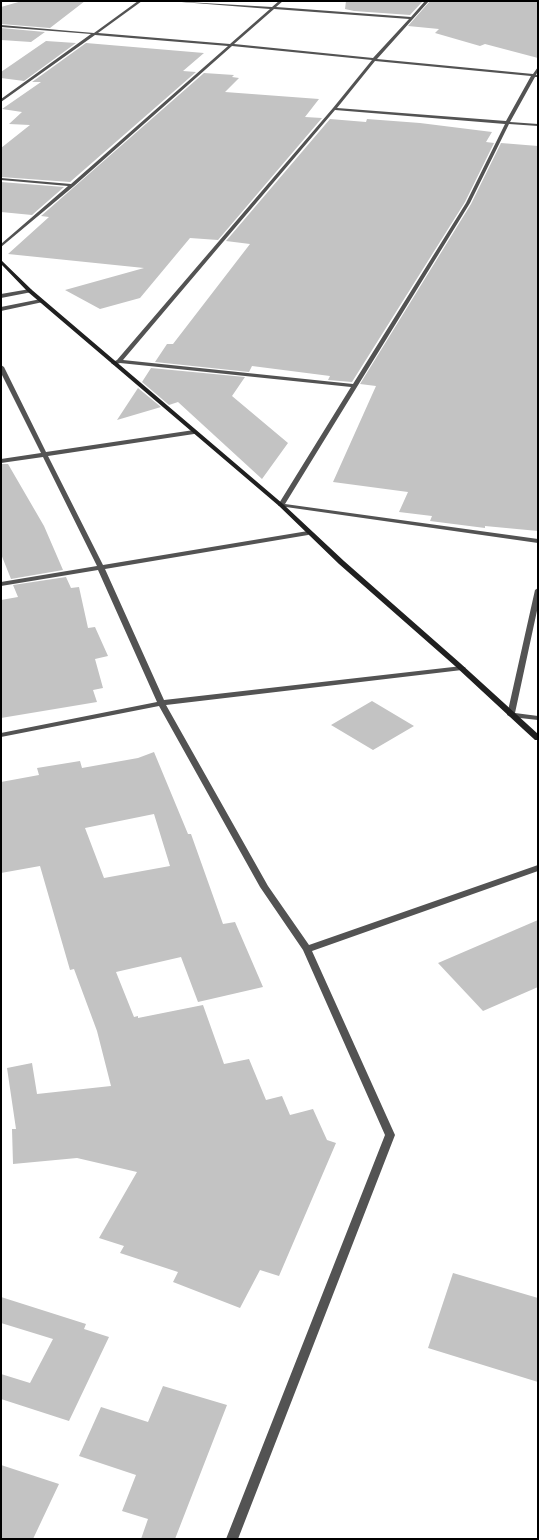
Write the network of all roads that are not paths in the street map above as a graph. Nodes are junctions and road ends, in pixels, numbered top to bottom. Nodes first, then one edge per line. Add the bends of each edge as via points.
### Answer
1 (140, 1) edge
2 (171, 1) edge
3 (281, 1) edge
4 (427, 1) edge
5 (272, 8) junction
6 (412, 18) junction
7 (1, 26) edge
8 (94, 34) junction
9 (230, 46) junction
10 (373, 61) junction
11 (538, 68) edge
12 (536, 76) edge
13 (1, 101) edge
14 (334, 109) junction
15 (508, 122) junction
16 (538, 125) edge
17 (1, 178) edge
18 (72, 185) junction
19 (1, 246) edge
20 (1, 261) edge
21 (30, 291) junction
22 (1, 296) edge
23 (41, 300) junction
24 (1, 309) edge
25 (116, 362) junction
26 (1, 367) edge
27 (354, 386) junction
28 (194, 432) junction
29 (46, 454) junction
30 (1, 461) edge
31 (281, 505) junction
32 (308, 533) junction
33 (538, 541) edge
34 (101, 568) junction
35 (1, 584) edge
36 (538, 590) edge
37 (462, 668) junction
38 (161, 704) junction
39 (511, 715) junction
40 (538, 718) edge
41 (1, 735) edge
42 (538, 738) edge
43 (538, 868) edge
44 (307, 950) junction
45 (232, 1539) edge

1 - 8 street
2 - 5 street
3 - 5 street
4 - 6 street
5 - 6 street
5 - 9 street
6 - 10 street
7 - 8 street
8 - 9 street
8 - 13 street
9 - 10 street
9 - 18 street
10 - 12 street
10 - 14 street
11 - 12 street
12 - 15 street
14 - 15 street
14 - 25 street
15 - 16 street
15 - 27 street via 468,203
17 - 18 street
18 - 19 street
20 - 21 main road
21 - 22 street
21 - 23 main road
23 - 24 street
23 - 25 main road
25 - 27 street
25 - 28 main road
26 - 29 street
27 - 31 street
28 - 29 street
28 - 31 main road
29 - 30 street
29 - 34 street
31 - 32 main road
31 - 33 street
32 - 34 street
32 - 37 main road
34 - 35 street
34 - 38 street
36 - 39 street
37 - 38 street
37 - 39 main road
38 - 41 street
38 - 44 street via 264,887
39 - 40 street
39 - 42 main road
43 - 44 street
44 - 45 street via 390,1135

